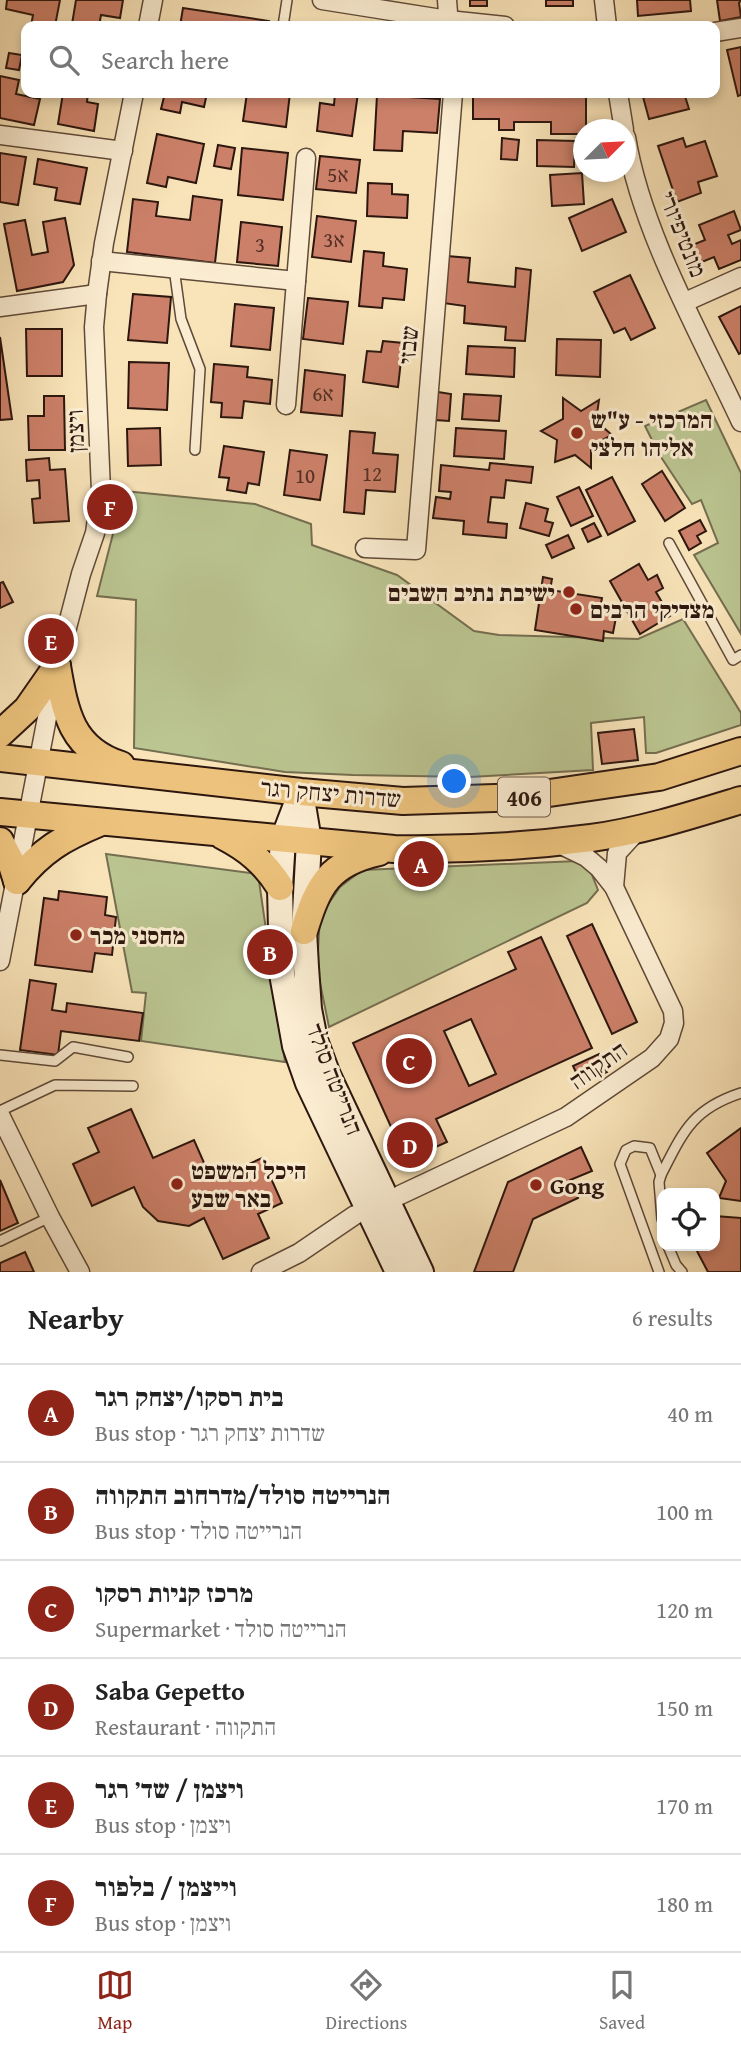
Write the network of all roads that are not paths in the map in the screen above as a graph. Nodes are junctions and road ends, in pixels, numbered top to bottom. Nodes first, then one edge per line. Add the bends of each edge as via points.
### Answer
1 (153, 0) edge
2 (287, 0) edge
3 (323, 0) edge
4 (447, 0) edge
5 (604, 0) edge
6 (149, 21) edge
7 (284, 21) edge
8 (438, 21) edge
9 (449, 21) edge
10 (606, 21) edge
11 (741, 29) edge
12 (720, 31) edge
13 (133, 98) edge
14 (453, 98) edge
15 (619, 98) edge
16 (622, 119) edge
17 (0, 135) edge
18 (122, 151) junction
19 (306, 158) dead end
20 (636, 178) edge
21 (101, 261) junction
22 (174, 268) junction
23 (741, 278) edge
24 (296, 281) junction
25 (97, 294) junction
26 (685, 302) junction
27 (0, 307) edge
28 (286, 405) dead end
29 (741, 422) edge
30 (195, 450) dead end
31 (669, 543) dead end
32 (365, 548) dead end
33 (741, 655) edge
34 (57, 666) junction
35 (0, 734) edge
36 (741, 751) edge
37 (0, 758) edge
38 (38, 762) junction
39 (150, 775) junction
40 (301, 792) junction
41 (741, 800) edge
42 (0, 812) edge
43 (30, 816) junction
44 (104, 821) junction
45 (640, 828) junction
46 (215, 833) junction
47 (296, 840) junction
48 (0, 841) edge
49 (551, 841) junction
50 (394, 849) junction
51 (16, 881) junction
52 (280, 887) junction
53 (614, 887) junction
54 (304, 931) junction
55 (0, 961) edge
56 (0, 1055) edge
57 (128, 1057) dead end
58 (133, 1086) dead end
59 (741, 1093) edge
60 (0, 1113) edge
61 (661, 1175) junction
62 (659, 1188) edge
63 (400, 1195) dead end
64 (355, 1216) dead end
65 (50, 1217) junction
66 (0, 1241) edge
67 (670, 1251) edge
68 (80, 1272) edge
69 (261, 1272) edge
70 (398, 1272) edge
71 (421, 1272) edge
72 (659, 1272) edge
73 (682, 1272) edge

1 - 6 street
2 - 7 lane
3 - 8 street
4 - 9 street
5 - 10 street
11 - 12 street
13 - 18 street, ויצמן
14 - 32 street, שבזי via 416,550
15 - 16 street
17 - 18 street
18 - 21 street, ויצמן
19 - 24 street
20 - 26 street, מונטיפיורי
21 - 22 street
21 - 25 street, ויצמן
22 - 24 street
22 - 30 lane via 181,319 200,369
23 - 26 street
24 - 28 street
25 - 27 street
25 - 34 street, ויצמן via 94,327 101,491 95,533
26 - 29 street, מונטיפיורי
31 - 33 lane via 733,660
34 - 35 main road via 27,709
34 - 38 street, ויצמן
34 - 39 main road via 76,736 104,760
36 - 40 main road, שדרות יצחק רגר / 406 via 659,777 522,797 403,801
37 - 38 main road, שדרות יצחק רגר / 406
38 - 39 main road, שדרות יצחק רגר / 406
38 - 43 street, ויצמן
39 - 40 main road, שדרות יצחק רגר / 406
40 - 47 street, הנרייטה סולד
41 - 45 main road, שדרות יצחק רגר / 406
42 - 43 main road, שדרות יצחק רגר / 406
43 - 44 main road, שדרות יצחק רגר / 406
43 - 51 street, ויצמן
44 - 46 main road, שדרות יצחק רגר / 406
44 - 51 main road via 53,844
45 - 49 main road, שדרות יצחק רגר / 406
45 - 53 street via 617,853
46 - 47 main road, שדרות יצחק רגר / 406
46 - 52 main road via 258,859
47 - 50 main road, שדרות יצחק רגר / 406
47 - 52 street, הנרייטה סולד
47 - 54 street, הנרייטה סולד
48 - 51 main road
49 - 50 main road, שדרות יצחק רגר / 406
49 - 53 street, התקווה via 586,857
50 - 54 main road via 358,857 327,879 315,895
51 - 55 street, ויצמן
52 - 70 street, הנרייטה סולד via 282,974 295,1045
53 - 63 street, התקווה via 673,1011 668,1039 652,1058 566,1117
54 - 71 street, הנרייטה סולד via 314,1040
56 - 57 lane via 55,1061 74,1047
58 - 60 lane via 55,1086
59 - 61 lane via 702,1112 684,1130
60 - 65 street
61 - 62 lane
61 - 72 lane via 650,1148 626,1150 620,1164
64 - 69 street
65 - 66 lane
65 - 68 street
67 - 73 lane

